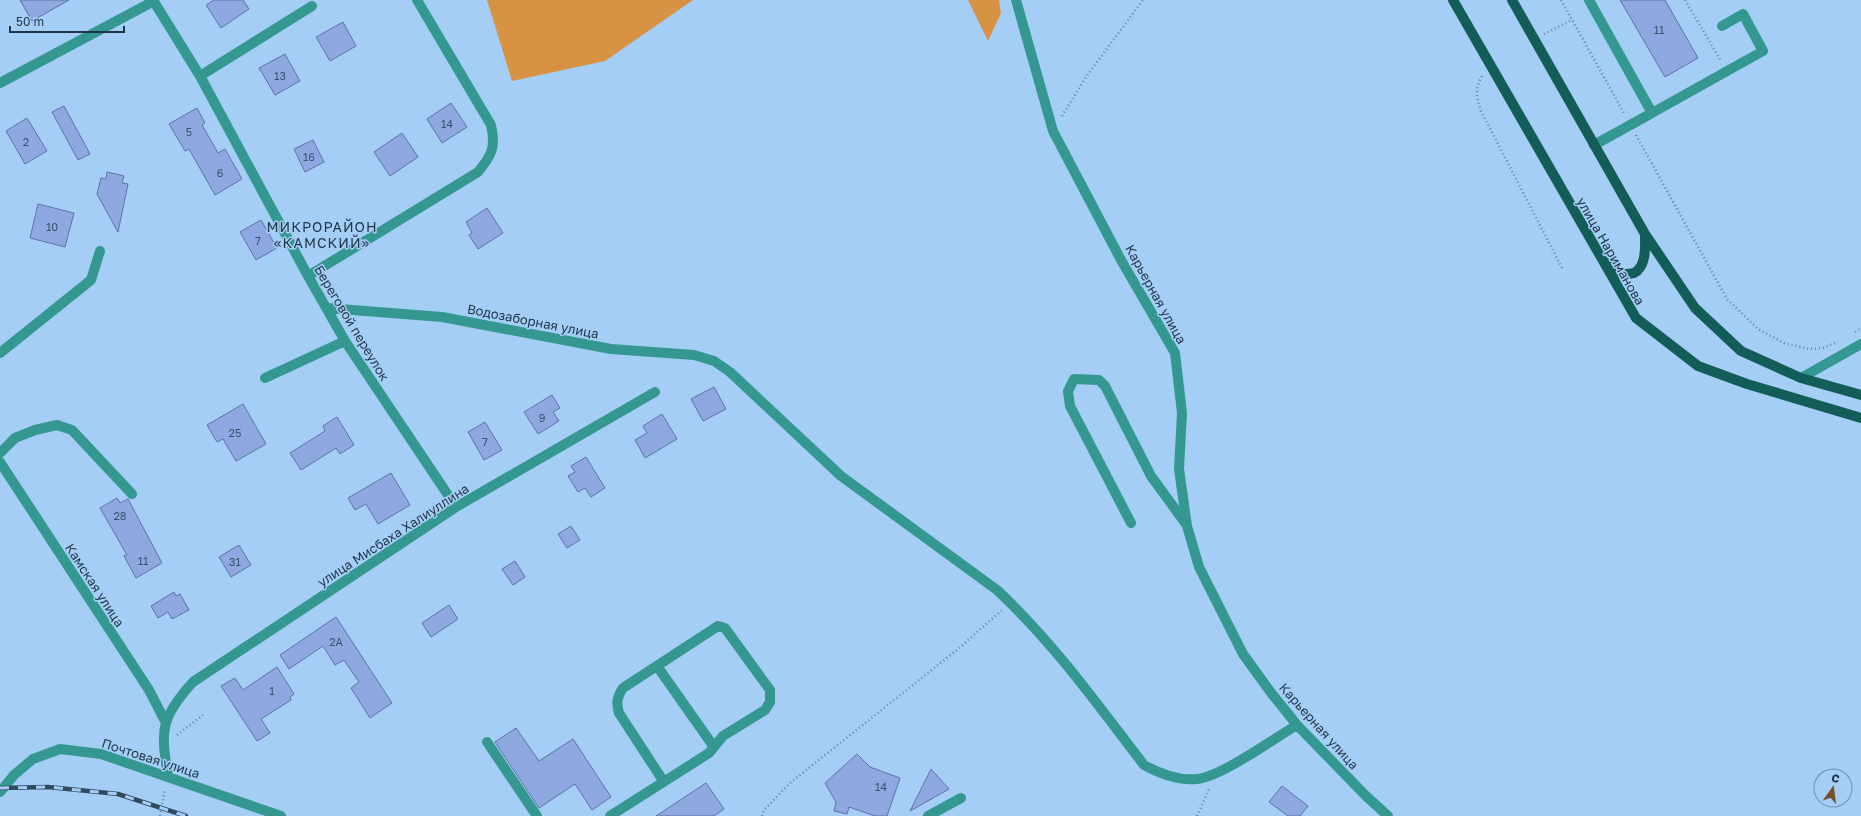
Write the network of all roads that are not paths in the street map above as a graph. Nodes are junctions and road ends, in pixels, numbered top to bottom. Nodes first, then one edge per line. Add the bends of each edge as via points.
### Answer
1 (417, 0) edge
2 (1016, 0) edge
3 (1453, 0) edge
4 (1512, 0) edge
5 (1589, 0) edge
6 (153, 1) edge
7 (312, 6) dead end
8 (1722, 26) dead end
9 (200, 76) junction
10 (0, 83) edge
11 (1652, 113) junction
12 (1594, 145) junction
13 (1645, 234) junction
14 (100, 251) dead end
15 (1599, 256) junction
16 (308, 276) junction
17 (327, 308) junction
18 (345, 341) junction
19 (1861, 344) edge
20 (0, 354) edge
21 (265, 378) dead end
22 (1801, 378) junction
23 (655, 392) dead end
24 (1861, 395) edge
25 (1861, 418) edge
26 (0, 453) edge
27 (0, 462) edge
28 (132, 494) dead end
29 (456, 508) junction
30 (1131, 524) dead end
31 (1187, 526) junction
32 (657, 666) junction
33 (166, 723) junction
34 (1297, 725) junction
35 (488, 742) dead end
36 (714, 747) junction
37 (168, 776) junction
38 (664, 782) junction
39 (0, 792) edge
40 (961, 798) dead end
41 (281, 816) edge
42 (537, 816) edge
43 (610, 816) edge
44 (928, 816) edge
45 (1388, 816) edge

1 - 16 street via 491,125 493,148 488,160 478,172
2 - 31 street, Карьерная улица via 1053,130 1121,260 1175,353 1182,413 1179,469
3 - 15 main road, улица Нариманова
4 - 12 main road
5 - 11 street
6 - 9 street, Береговой переулок
6 - 10 street
7 - 9 street
8 - 11 street via 1743,14 1764,51
9 - 16 street, Береговой переулок
11 - 12 street
12 - 13 main road
13 - 15 main road via 1645,252 1641,266 1634,273 1622,274
13 - 22 main road via 1695,308 1741,351
14 - 20 street via 91,280
15 - 25 main road, улица Нариманова via 1636,318 1698,366 1747,384
16 - 17 street, Береговой переулок
17 - 18 street, Береговой переулок
17 - 34 street, Водозаборная улица via 442,317 611,350 694,355 714,361 730,372 841,476 1010,602 1062,658 1144,765 1159,774 1177,779 1197,780 1216,774
18 - 21 street
18 - 29 street, Береговой переулок
19 - 22 street
22 - 24 main road
23 - 29 street, улица Мисбаха Халиуллина
26 - 28 street via 15,438 57,425 72,430
27 - 33 street, Камская улица via 149,690
29 - 33 street, улица Мисбаха Халиуллина via 194,682 182,694
30 - 31 street via 1070,406 1068,391 1074,378 1098,380 1105,386 1151,476
31 - 34 street, Карьерная улица via 1199,567 1243,654
32 - 36 street
32 - 36 street via 718,626 725,628 770,690 770,702 765,710 723,736
32 - 38 street via 623,688 618,696 617,705 619,713
33 - 37 street via 164,744
34 - 45 street, Карьерная улица
35 - 42 street
36 - 38 street via 709,753
37 - 39 street, Почтовая улица via 101,754 60,749 33,759 14,775
37 - 41 street, Почтовая улица
38 - 43 street
40 - 44 street

